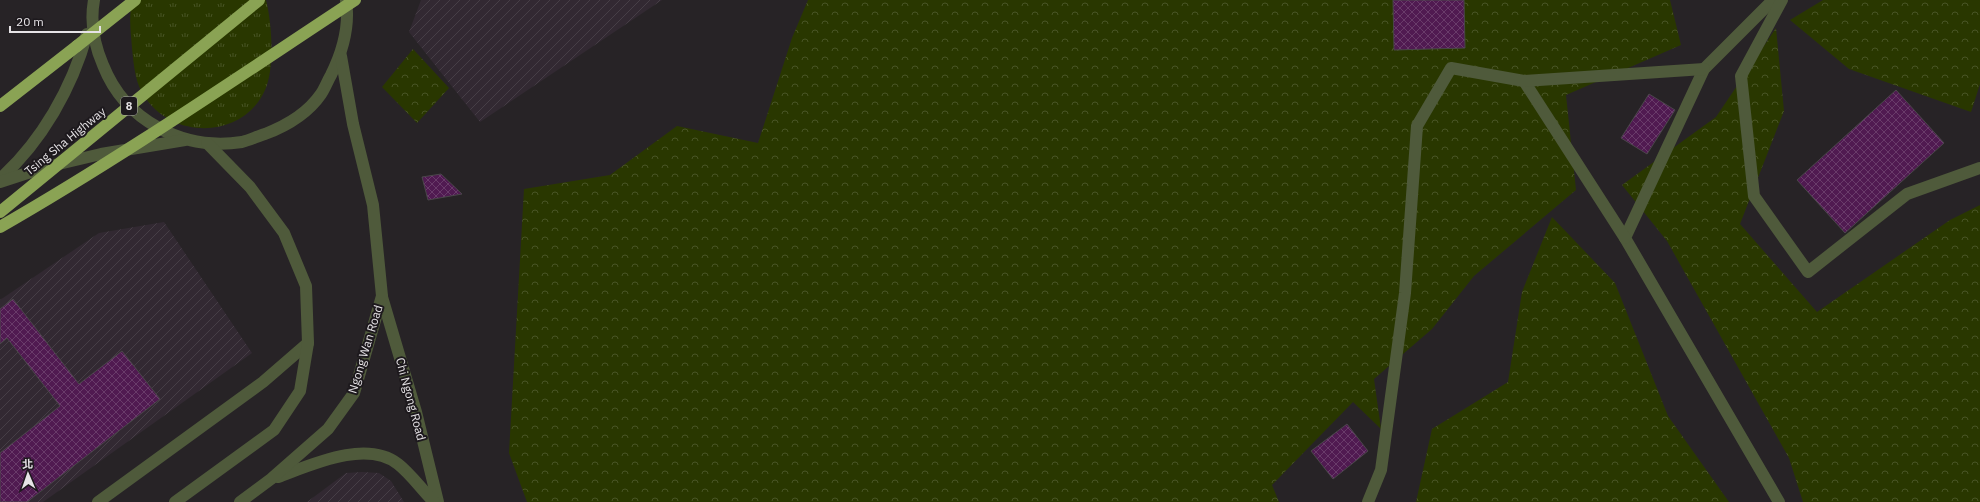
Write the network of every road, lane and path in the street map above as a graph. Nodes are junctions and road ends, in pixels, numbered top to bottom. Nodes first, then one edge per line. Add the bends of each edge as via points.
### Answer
1 (135, 0) edge
2 (259, 0) edge
3 (355, 0) edge
4 (1773, 0) edge
5 (1782, 0) edge
6 (93, 2) edge
7 (348, 4) edge
8 (92, 18) junction
9 (341, 56) junction
10 (1704, 69) junction
11 (1524, 81) junction
12 (0, 106) edge
13 (186, 140) junction
14 (207, 143) junction
15 (1980, 168) edge
16 (0, 178) edge
17 (0, 182) edge
18 (0, 212) edge
19 (0, 227) edge
20 (1625, 238) junction
21 (382, 296) junction
22 (308, 343) junction
23 (271, 479) junction
24 (98, 502) edge
25 (175, 502) edge
26 (240, 502) edge
27 (434, 502) edge
28 (438, 502) edge
29 (1368, 502) edge
30 (1778, 502) edge

1 - 12 highway, bridge
2 - 18 highway, Tsing Sha Highway / 8, bridge
3 - 19 highway, bridge via 139,142
4 - 10 street
5 - 15 street via 1741,76 1754,196 1808,272 1907,194
6 - 8 street
7 - 9 street
8 - 13 street via 96,48 108,79 126,103 143,119
8 - 16 street via 80,59 62,98 37,138 14,166
9 - 14 street via 320,95 302,113 281,128 243,142
9 - 21 street, Ngong Wan Road via 353,124 373,206
10 - 11 street
10 - 20 street
11 - 20 street
11 - 29 street via 1451,68 1417,126 1405,293 1381,470
13 - 14 street
13 - 17 street via 101,154 46,167
14 - 22 street via 250,187 284,233 306,286
20 - 30 street
21 - 23 street, Ngong Wan Road via 354,393 328,429
21 - 28 street, Chi Ngong Road via 416,412
22 - 24 street via 263,382
22 - 25 street via 300,391 274,430
23 - 26 street, Ngong Wan Road
23 - 27 street via 332,457 372,453 397,463

